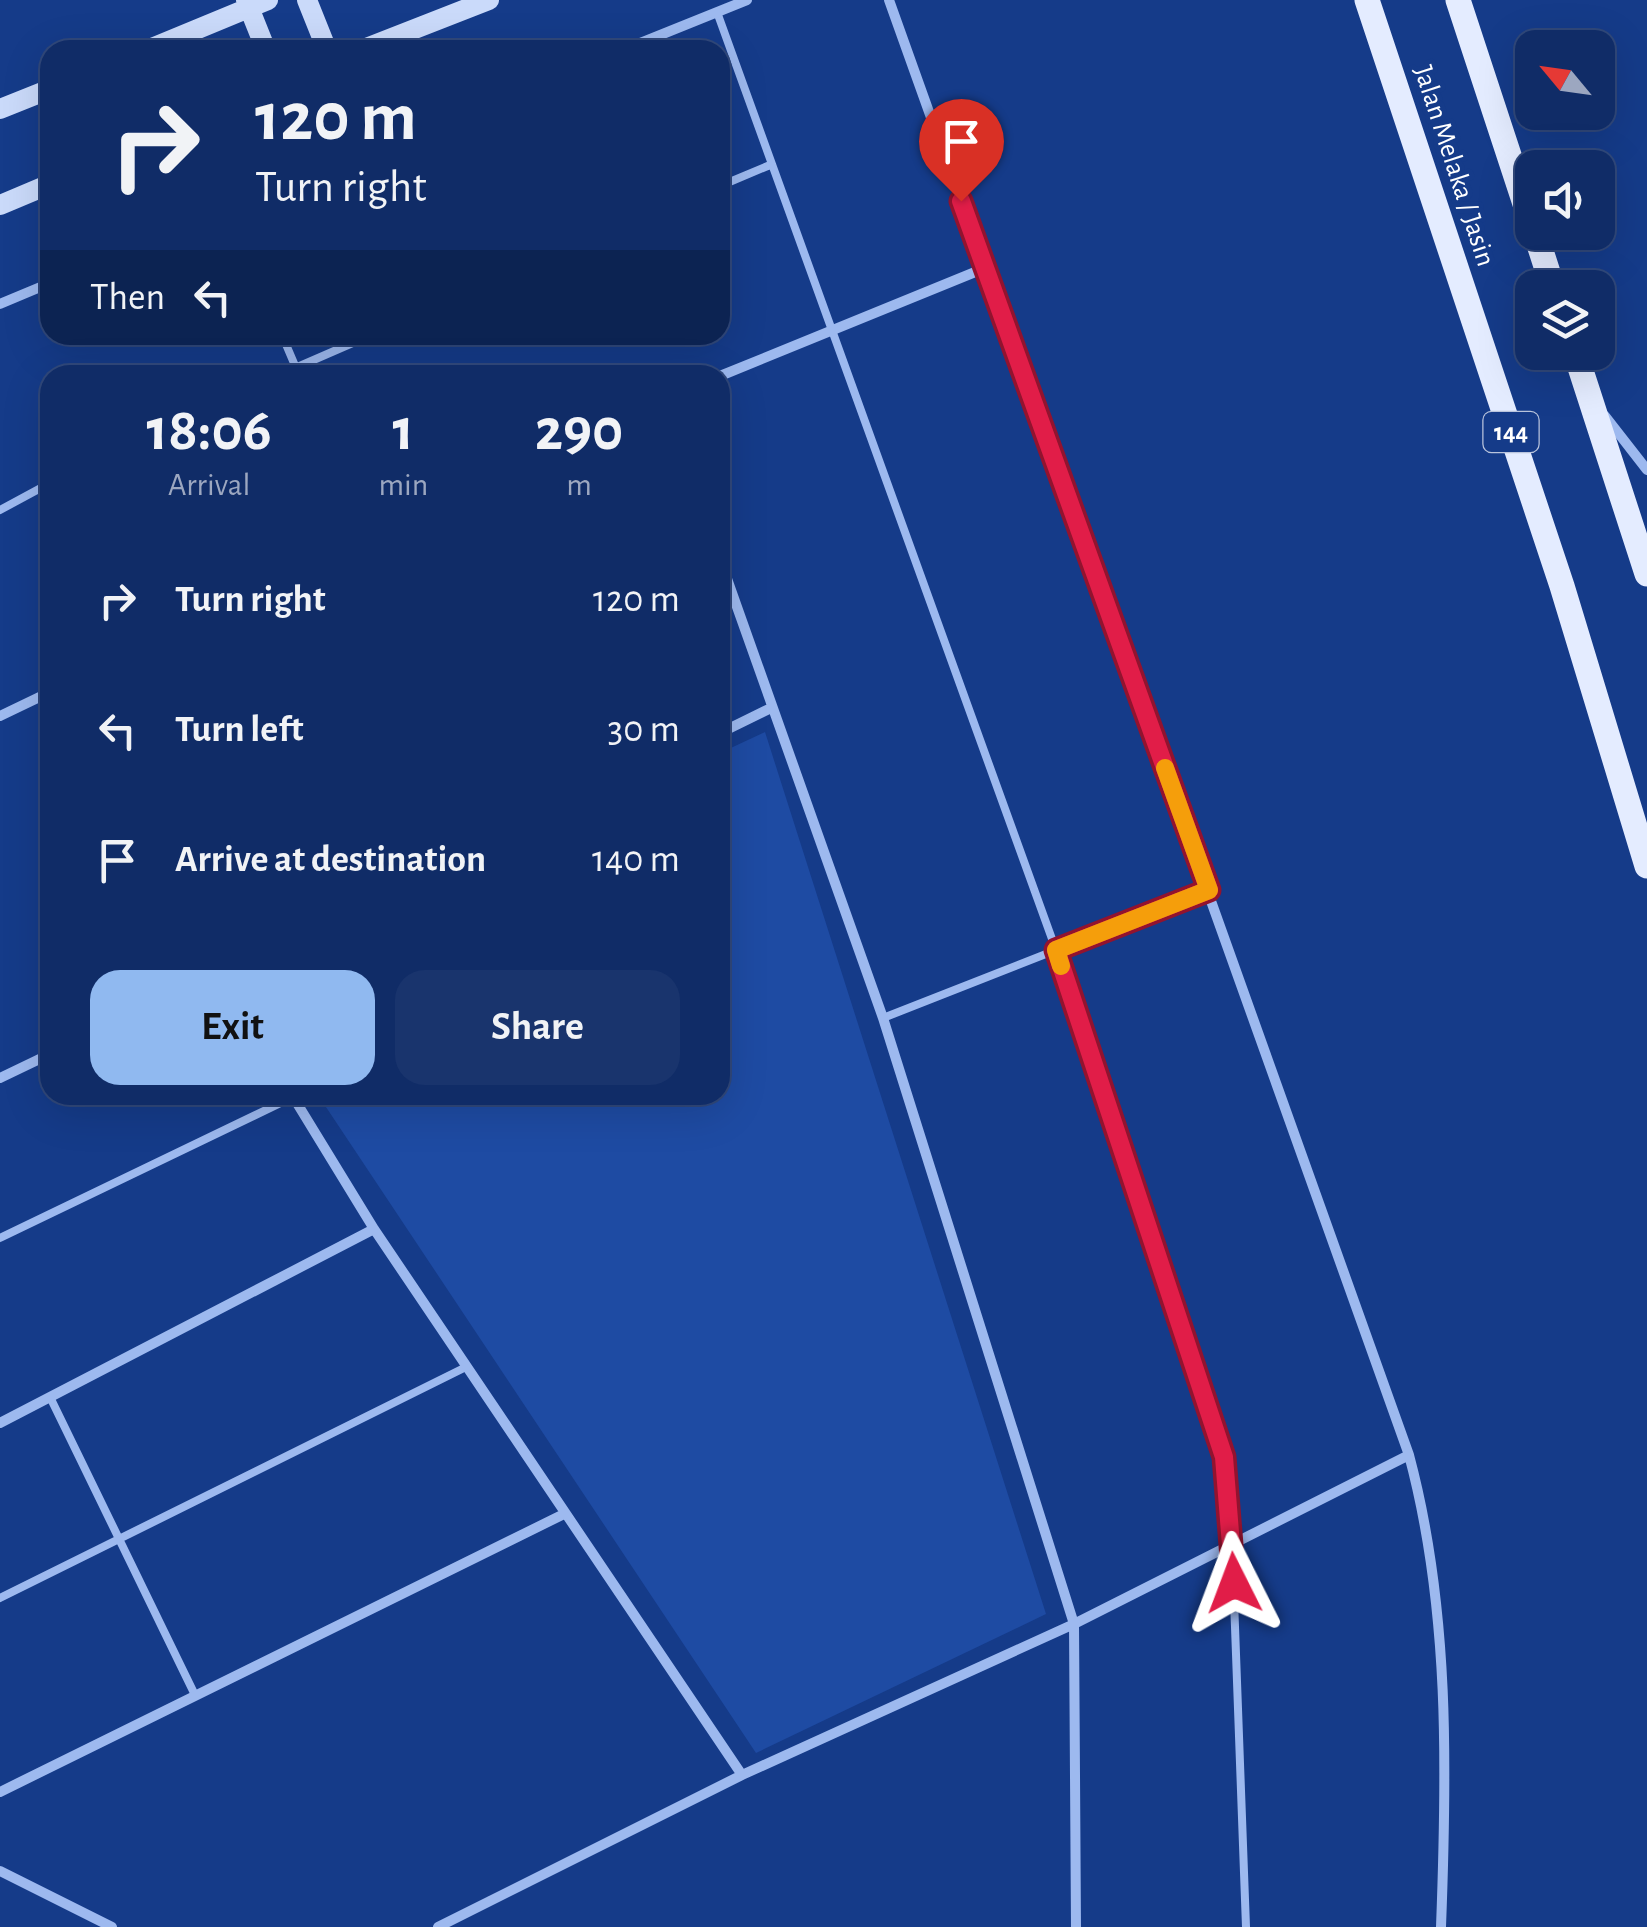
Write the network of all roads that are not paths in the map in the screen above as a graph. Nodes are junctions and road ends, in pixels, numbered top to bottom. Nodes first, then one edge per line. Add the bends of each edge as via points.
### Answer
1 (307, 0) edge
2 (490, 0) edge
3 (747, 0) edge
4 (890, 0) edge
5 (1367, 0) edge
6 (1458, 0) edge
7 (255, 3) edge
8 (716, 12) junction
9 (169, 40) edge
10 (264, 40) edge
11 (323, 40) edge
12 (388, 40) edge
13 (647, 40) edge
14 (726, 40) edge
15 (730, 52) edge
16 (40, 93) edge
17 (0, 109) edge
18 (770, 165) junction
19 (1515, 173) edge
20 (730, 182) edge
21 (40, 188) edge
22 (0, 205) edge
23 (985, 268) junction
24 (40, 288) edge
25 (0, 304) edge
26 (829, 332) junction
27 (350, 345) edge
28 (309, 365) edge
29 (1581, 370) edge
30 (730, 372) edge
31 (1588, 394) junction
32 (1647, 470) edge
33 (40, 488) edge
34 (0, 510) edge
35 (1647, 574) edge
36 (730, 588) edge
37 (40, 697) edge
38 (772, 708) junction
39 (0, 716) edge
40 (730, 728) edge
41 (1647, 866) edge
42 (1209, 890) junction
43 (1056, 950) junction
44 (883, 1018) junction
45 (40, 1059) edge
46 (0, 1078) edge
47 (273, 1105) edge
48 (298, 1105) edge
49 (374, 1229) junction
50 (0, 1238) edge
51 (466, 1367) junction
52 (50, 1397) junction
53 (0, 1423) edge
54 (1409, 1455) junction
55 (564, 1514) junction
56 (119, 1539) junction
57 (1232, 1545) junction
58 (0, 1598) edge
59 (1074, 1624) junction
60 (195, 1695) junction
61 (742, 1776) junction
62 (0, 1792) edge
63 (0, 1871) edge
64 (112, 1927) edge
65 (438, 1927) edge
66 (1076, 1927) edge
67 (1246, 1927) edge
68 (1441, 1927) edge

1 - 11 street
2 - 12 street
3 - 8 street
4 - 23 street
5 - 41 main road, Jalan Melaka / Jasin / 144 via 1562,586
6 - 19 main road, Jalan Melaka / Jasin
7 - 9 street
7 - 10 street
8 - 13 street
8 - 14 lane
15 - 18 lane
16 - 17 street
18 - 20 lane
18 - 26 lane
21 - 22 street
23 - 26 street
23 - 42 street
24 - 25 street
26 - 30 street
26 - 43 lane
27 - 28 lane
29 - 31 main road
31 - 32 street
31 - 35 main road
33 - 34 lane
36 - 38 street
37 - 39 street
38 - 40 street
38 - 44 street
42 - 43 lane
42 - 54 street
43 - 44 lane
43 - 57 lane via 1224,1457
44 - 59 street
45 - 46 street
47 - 50 lane
48 - 49 street
49 - 51 street
49 - 52 street
51 - 55 street
51 - 56 lane
52 - 53 street
52 - 56 lane
54 - 57 street
54 - 68 street via 1424,1510 1444,1686
55 - 60 street
55 - 61 street
56 - 58 lane
56 - 60 lane
57 - 59 street
57 - 67 lane
59 - 61 street
59 - 66 street
60 - 62 street
61 - 65 street
63 - 64 street

